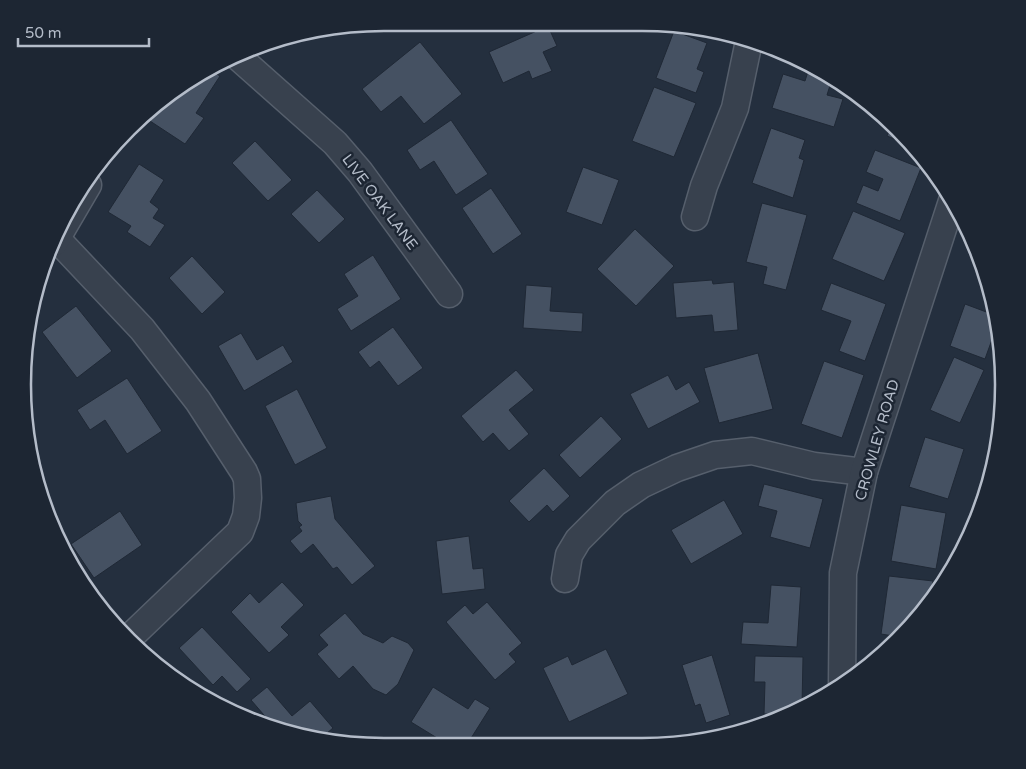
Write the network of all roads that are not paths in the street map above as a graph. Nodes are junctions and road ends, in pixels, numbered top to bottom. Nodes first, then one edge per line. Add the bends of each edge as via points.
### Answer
1 (748, 48) edge
2 (243, 61) edge
3 (949, 211) edge
4 (695, 217) dead end
5 (60, 246) edge
6 (449, 294) dead end
7 (864, 472) junction
8 (565, 578) dead end
9 (134, 633) edge
10 (842, 675) edge

1 - 4 street via 735,108
2 - 6 street, LIVE OAK LANE via 335,143
3 - 7 street, CROWLEY ROAD
5 - 9 street via 142,329 198,401 247,479 246,516 240,532
7 - 8 street via 814,466 752,451 715,455 678,468 641,484 615,503 578,540 569,555
7 - 10 street, CROWLEY ROAD via 842,573

